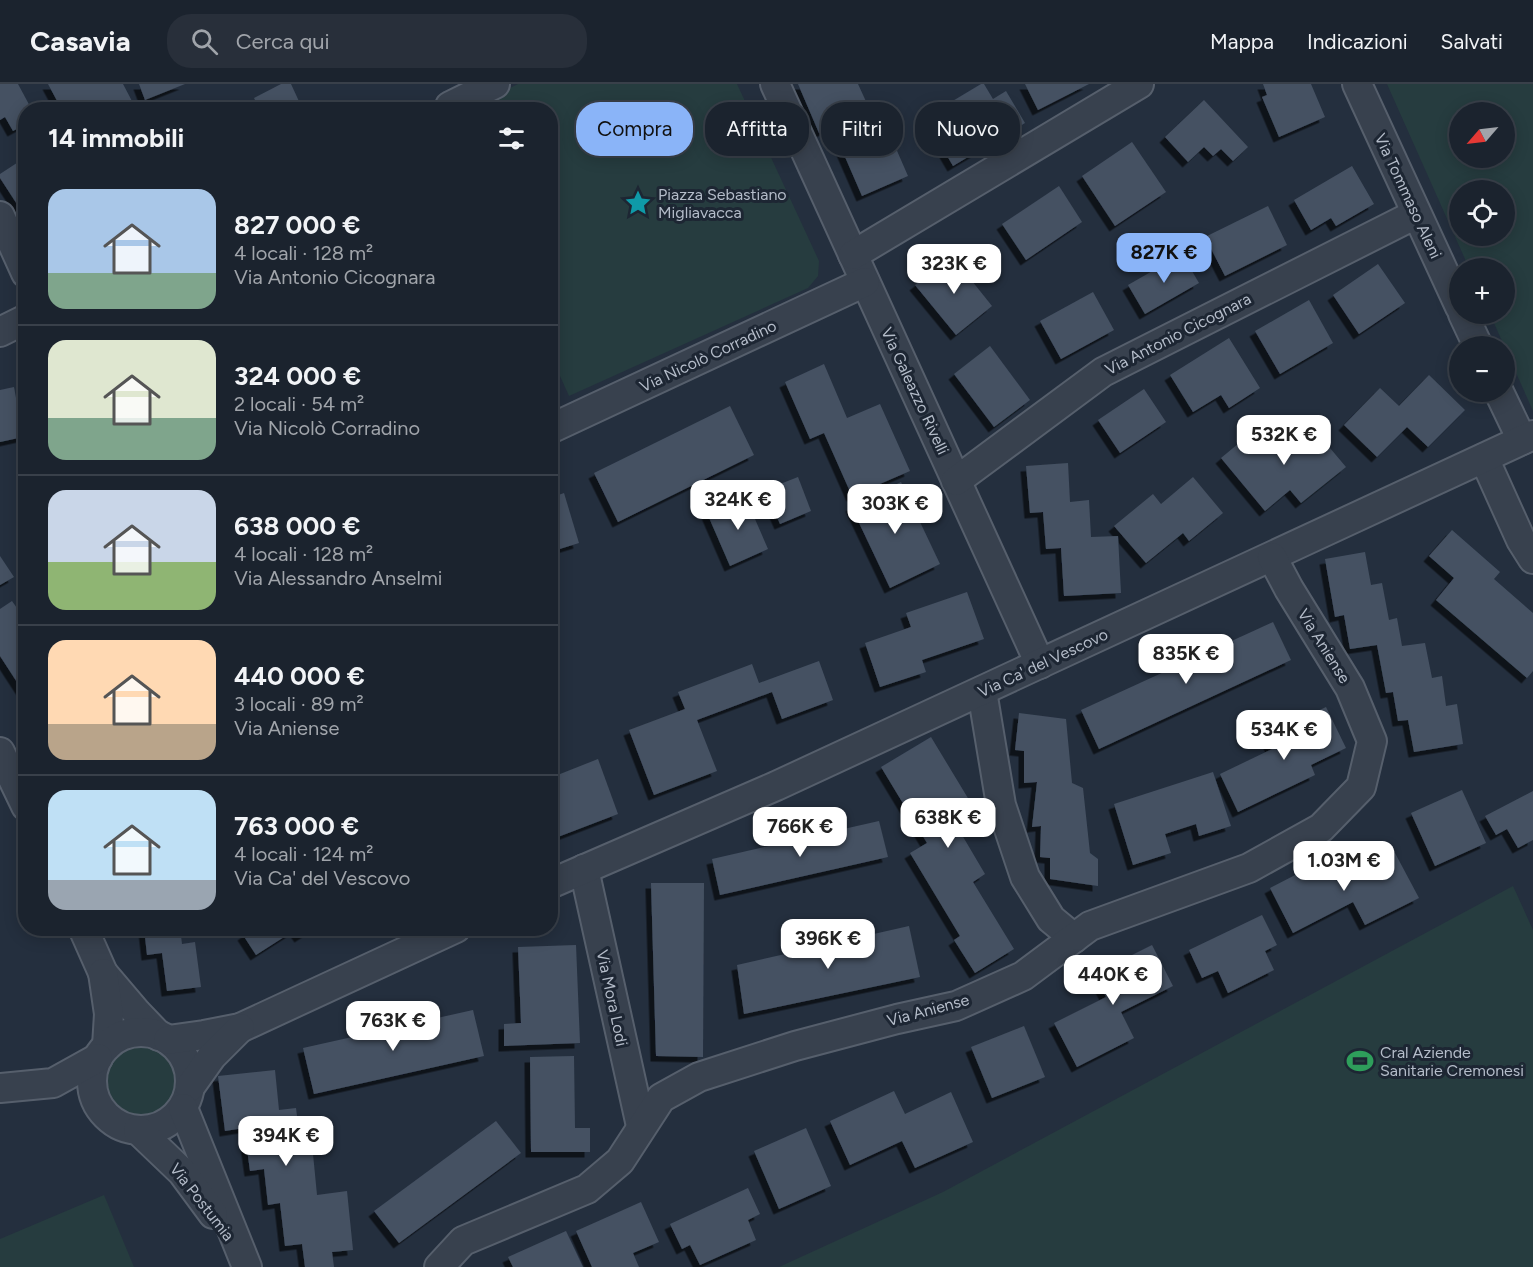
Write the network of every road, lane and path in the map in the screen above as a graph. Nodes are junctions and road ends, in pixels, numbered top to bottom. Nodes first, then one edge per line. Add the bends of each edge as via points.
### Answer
1 (495, 84) edge
2 (775, 84) edge
3 (1139, 84) edge
4 (1357, 84) edge
5 (448, 100) edge
6 (1416, 214) junction
7 (0, 216) edge
8 (18, 255) edge
9 (853, 255) junction
10 (866, 282) junction
11 (1449, 284) edge
12 (18, 323) edge
13 (0, 332) edge
14 (1505, 402) edge
15 (558, 425) edge
16 (1527, 438) edge
17 (1484, 458) junction
18 (956, 481) junction
19 (1272, 557) junction
20 (1533, 559) edge
21 (1040, 664) junction
22 (982, 691) junction
23 (0, 752) edge
24 (18, 789) edge
25 (584, 869) junction
26 (558, 881) edge
27 (87, 936) edge
28 (439, 936) edge
29 (1074, 938) junction
30 (103, 973) junction
31 (240, 1028) junction
32 (164, 1038) junction
33 (103, 1052) junction
34 (53, 1083) junction
35 (0, 1088) edge
36 (186, 1097) junction
37 (101, 1109) junction
38 (641, 1126) junction
39 (138, 1130) junction
40 (242, 1258) edge
41 (438, 1267) edge

1 - 5 street
2 - 9 street
3 - 9 street
4 - 6 street, Via Tommaso Aleni
6 - 11 street, Via Tommaso Aleni
6 - 18 street, Via Antonio Cicognara via 1103,372
7 - 8 street
9 - 10 street
10 - 15 street, Via Nicolò Corradino
10 - 18 street, Via Galeazzo Rivelli
12 - 13 street
14 - 16 street
16 - 17 street, Via Ca' del Vescovo
17 - 19 street, Via Ca' del Vescovo
17 - 20 street
18 - 21 street, Via Galeazzo Rivelli
19 - 21 street, Via Ca' del Vescovo
19 - 29 street, Via Aniense via 1350,688 1372,741 1361,787 1321,828 1249,868 1090,926
21 - 22 street, Via Ca' del Vescovo
22 - 25 street, Via Ca' del Vescovo
22 - 29 street via 1000,804 1025,877 1051,919
23 - 24 street
25 - 26 street, Via Ca' del Vescovo
25 - 38 street, Via Mora Lodi
27 - 30 street, Via Postumia
28 - 31 street
29 - 38 street, Via Aniense via 1023,976 956,1006 795,1046 699,1077 661,1098
30 - 32 street, Via Postumia
30 - 33 street via 109,1014
31 - 32 street
31 - 36 street via 212,1056
32 - 33 street via 146,1032 132,1033 119,1037
32 - 36 street, Via Postumia via 186,1060 190,1073
33 - 34 street
33 - 37 street via 93,1071 92,1084
34 - 35 street
34 - 37 street, Via Postumia
36 - 39 street via 174,1118 151,1130
36 - 40 street, Via Postumia
37 - 39 street, Via Postumia via 123,1127
38 - 41 street, Via Aniense via 620,1161 587,1189 463,1241
39 - 40 street, Via Postumia via 182,1172

